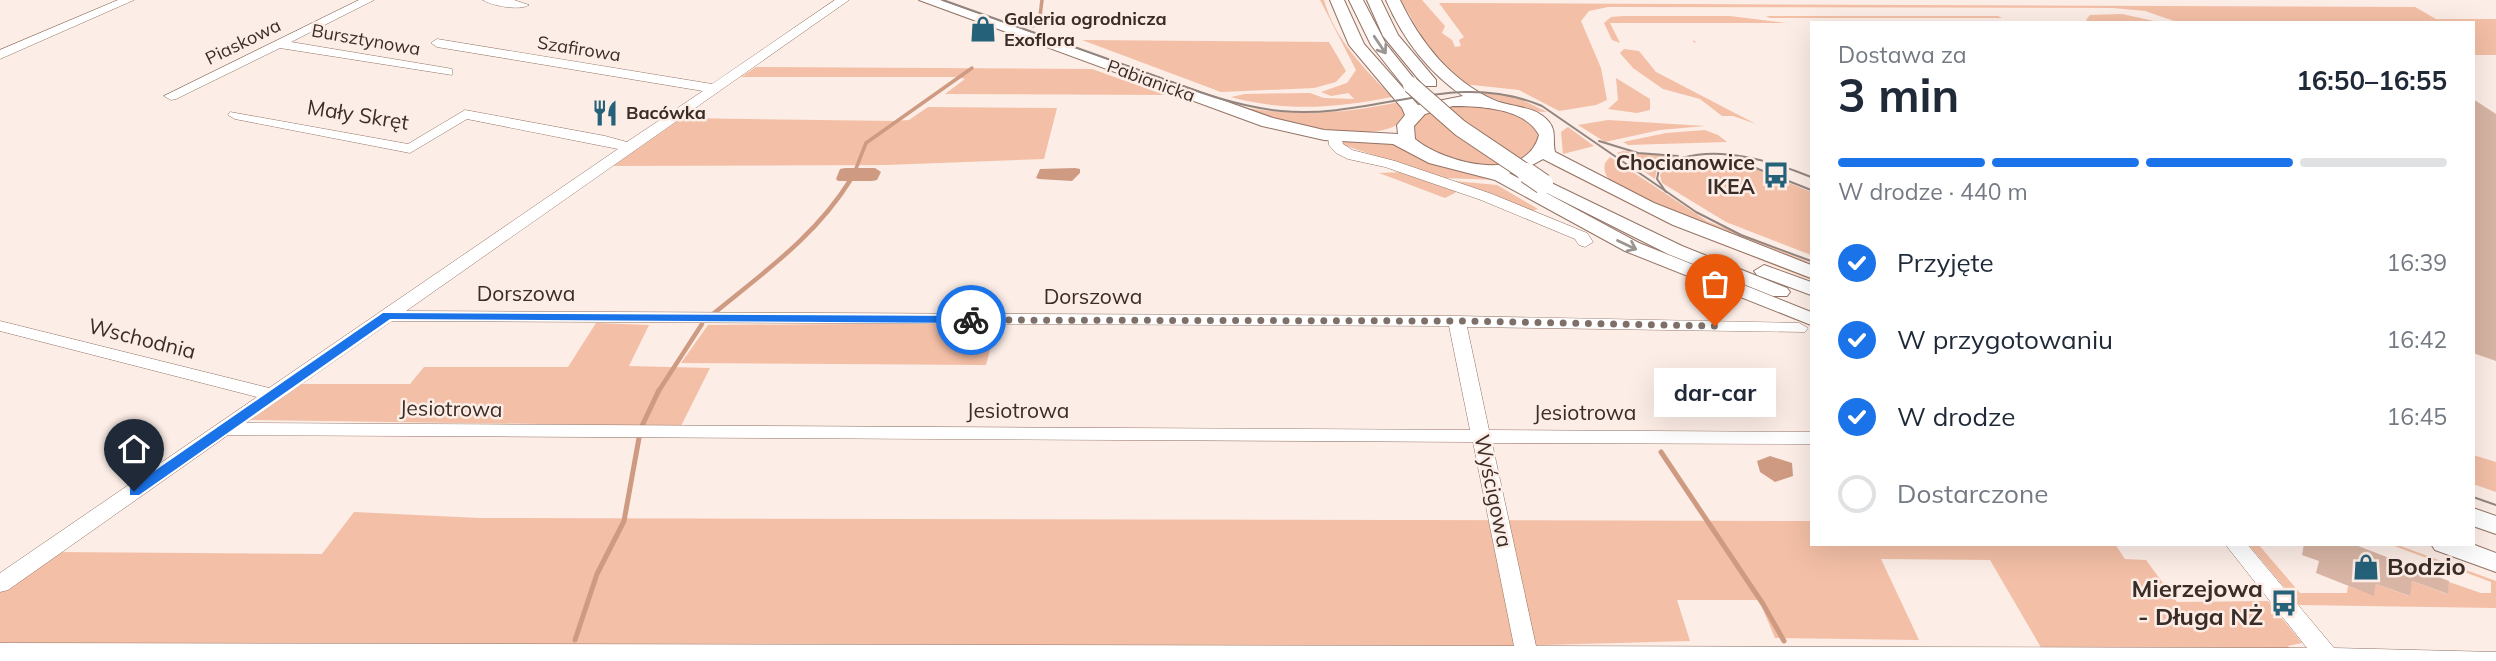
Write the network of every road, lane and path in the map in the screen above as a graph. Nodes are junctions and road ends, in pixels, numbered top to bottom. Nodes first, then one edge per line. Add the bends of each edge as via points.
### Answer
1 (128, 0) edge
2 (368, 0) edge
3 (489, 0) edge
4 (843, 0) edge
5 (926, 0) edge
6 (1337, 0) edge
7 (1356, 0) edge
8 (1374, 0) edge
9 (1393, 0) edge
10 (523, 5) dead end
11 (437, 43) dead end
12 (279, 44) junction
13 (0, 55) edge
14 (447, 72) dead end
15 (1455, 83) junction
16 (716, 89) junction
17 (171, 96) dead end
18 (1443, 103) junction
19 (1493, 103) junction
20 (235, 115) dead end
21 (1409, 120) junction
22 (1298, 130) junction
23 (1335, 136) junction
24 (1410, 145) junction
25 (1545, 146) junction
26 (630, 148) junction
27 (1480, 170) junction
28 (1551, 181) junction
29 (1585, 242) dead end
30 (1810, 272) edge
31 (1810, 289) edge
32 (1810, 304) edge
33 (387, 316) junction
34 (1457, 321) junction
35 (1805, 323) edge
36 (0, 326) edge
37 (273, 395) junction
38 (224, 429) junction
39 (1481, 436) junction
40 (1810, 438) edge
41 (2475, 518) edge
42 (2496, 525) edge
43 (2237, 546) edge
44 (2451, 546) edge
45 (2496, 562) edge
46 (0, 584) edge
47 (0, 652) edge
48 (1807, 658) edge
49 (1528, 659) edge
50 (2055, 659) edge
51 (2329, 659) edge
52 (2496, 661) edge

1 - 13 street
2 - 12 street, Piaskowa
3 - 10 street
4 - 16 street
5 - 22 main road, Pabianicka
6 - 21 main road via 1359,48 1410,106
7 -> 28 main road, bridge via 1379,45 1411,85 1460,128
8 - 28 main road via 1391,36 1430,83
9 - 15 main road via 1416,40
11 - 16 street, Szafirowa
12 - 14 street, Bursztynowa
12 - 17 street, Piaskowa
15 - 18 main road via 1456,92
15 - 19 main road
16 - 26 street
18 - 19 main road
18 - 21 main road, Pabianicka
19 - 25 main road via 1518,110 1538,123 1546,137
20 - 26 street, Mały Skręt via 410,149 465,114
21 - 22 main road, Pabianicka via 1392,130 1370,132
21 - 24 main road via 1404,133
22 - 23 main road, Pabianicka
23 - 24 main road, Pabianicka via 1396,139
23 - 29 street via 1335,145 1344,152 1534,215
24 - 27 main road, Pabianicka via 1437,161
25 - 27 main road via 1522,163
25 - 30 main road via 1549,156 1636,201
26 - 33 street
27 -> 35 main road via 1501,176 1657,258
28 - 31 main road
28 - 32 main road via 1664,245
33 - 34 street, Dorszowa
33 - 37 street
34 - 35 street, Dorszowa
34 - 39 street, Wyścigowa
36 - 37 street, Wschodnia
37 - 38 street
38 - 39 street, Jesiotrowa
38 - 46 street
39 - 40 street, Jesiotrowa
39 - 49 street, Wyścigowa
41 - 42 main road
43 - 51 street
44 - 45 main road
47 - 49 street
48 - 49 street
48 - 50 street
50 - 51 street
51 - 52 street

